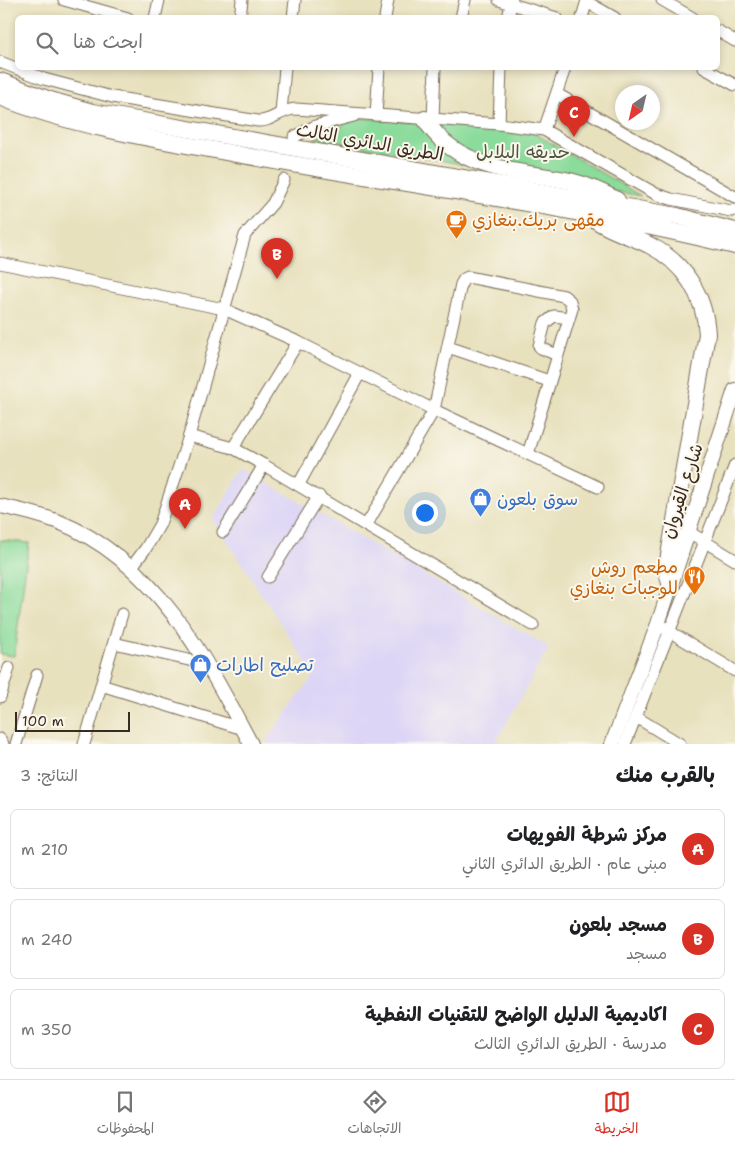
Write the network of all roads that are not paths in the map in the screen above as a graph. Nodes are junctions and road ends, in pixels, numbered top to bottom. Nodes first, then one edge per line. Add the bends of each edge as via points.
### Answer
1 (64, 0) edge
2 (159, 0) edge
3 (242, 0) edge
4 (295, 0) edge
5 (388, 0) edge
6 (464, 0) edge
7 (500, 0) edge
8 (662, 0) edge
9 (587, 1) edge
10 (512, 2) edge
11 (117, 15) edge
12 (156, 15) edge
13 (240, 15) edge
14 (293, 15) edge
15 (386, 15) edge
16 (462, 15) edge
17 (509, 15) edge
18 (549, 15) edge
19 (583, 15) edge
20 (610, 15) edge
21 (688, 15) edge
22 (720, 32) edge
23 (735, 41) edge
24 (0, 62) edge
25 (15, 68) edge
26 (21, 70) edge
27 (285, 70) edge
28 (380, 70) edge
29 (435, 70) edge
30 (501, 70) edge
31 (564, 70) edge
32 (708, 70) edge
33 (0, 81) edge
34 (735, 85) edge
35 (557, 94) junction
36 (0, 97) edge
37 (281, 112) junction
38 (360, 114) junction
39 (376, 115) junction
40 (429, 119) junction
41 (499, 124) junction
42 (544, 130) junction
43 (294, 137) dead end
44 (284, 180) dead end
45 (735, 197) edge
46 (632, 208) junction
47 (735, 210) edge
48 (589, 216) junction
49 (735, 231) edge
50 (735, 246) edge
51 (0, 263) edge
52 (224, 309) junction
53 (569, 318) junction
54 (298, 342) junction
55 (448, 347) junction
56 (557, 355) junction
57 (360, 373) junction
58 (550, 381) junction
59 (735, 390) edge
60 (434, 410) junction
61 (189, 436) junction
62 (233, 448) junction
63 (528, 454) junction
64 (264, 465) junction
65 (735, 465) edge
66 (298, 484) junction
67 (598, 487) dead end
68 (319, 496) junction
69 (0, 506) edge
70 (366, 524) junction
71 (223, 532) dead end
72 (689, 532) junction
73 (705, 541) junction
74 (735, 560) edge
75 (132, 568) junction
76 (268, 577) dead end
77 (671, 586) junction
78 (122, 614) dead end
79 (533, 625) dead end
80 (664, 627) junction
81 (114, 643) junction
82 (206, 664) junction
83 (9, 668) dead end
84 (735, 671) edge
85 (37, 675) dead end
86 (101, 685) junction
87 (0, 697) edge
88 (636, 717) junction
89 (243, 729) junction
90 (0, 739) edge
91 (3, 744) edge
92 (16, 744) edge
93 (84, 744) edge
94 (251, 744) edge
95 (612, 744) edge
96 (625, 744) edge
97 (680, 744) edge

1 - 11 street
2 - 12 street
3 - 13 street
4 - 14 street
5 - 15 street
6 - 16 street
7 - 10 street
8 - 21 street
9 - 19 street
9 - 20 street
10 - 17 street
10 - 18 street
22 - 23 street
24 - 25 street
26 - 37 street via 112,97 258,121 268,120
27 - 37 street
28 - 39 street
29 - 40 street
30 - 41 street
31 - 35 street
32 - 34 street
33 - 46 highway, الطريق الدائري الثالث via 100,114
35 - 42 street
35 - 45 street
36 - 48 highway, الطريق الدائري الثالث via 90,126
37 - 38 street via 296,109
38 - 39 street
38 - 43 street via 314,126
39 - 40 street
40 - 41 street
40 - 46 highway via 435,134 445,144 473,160 572,182
41 - 42 street
42 - 47 street via 656,194
44 - 52 street via 273,203 245,235
46 - 49 highway, الطريق الدائري الثالث
48 - 50 highway, الطريق الدائري الثالث
48 - 77 highway via 667,256 692,284 705,316 706,343 668,561
51 - 52 street
52 - 54 street
52 - 61 street
53 - 55 street via 572,309 564,296 468,277 461,284
53 - 56 street
53 - 56 street via 554,316 545,323 539,346
54 - 57 street
54 - 62 street
55 - 58 street
55 - 60 street
56 - 58 street
57 - 60 street
57 - 66 street
58 - 63 street
59 - 72 main road, شارع القيروان
60 - 63 street
60 - 70 street
61 - 62 street
61 - 75 street via 160,524
62 - 64 street
63 - 67 street
64 - 66 street
64 - 71 street
65 - 73 street
66 - 68 street
68 - 70 street
68 - 76 street
69 - 75 main road via 59,522 88,537
70 - 79 street
72 - 73 street
72 - 77 main road, شارع القيروان
73 - 74 street
73 - 80 street
75 - 82 main road via 170,608
77 - 80 main road, شارع القيروان
78 - 81 street
80 - 84 street
80 - 88 street
80 - 95 main road, شارع القيروان
81 - 82 street
81 - 86 street
82 - 89 main road
83 - 87 street
85 - 92 street
86 - 89 street
86 - 93 street
88 - 96 street
88 - 97 street
89 - 94 main road
90 - 91 street

